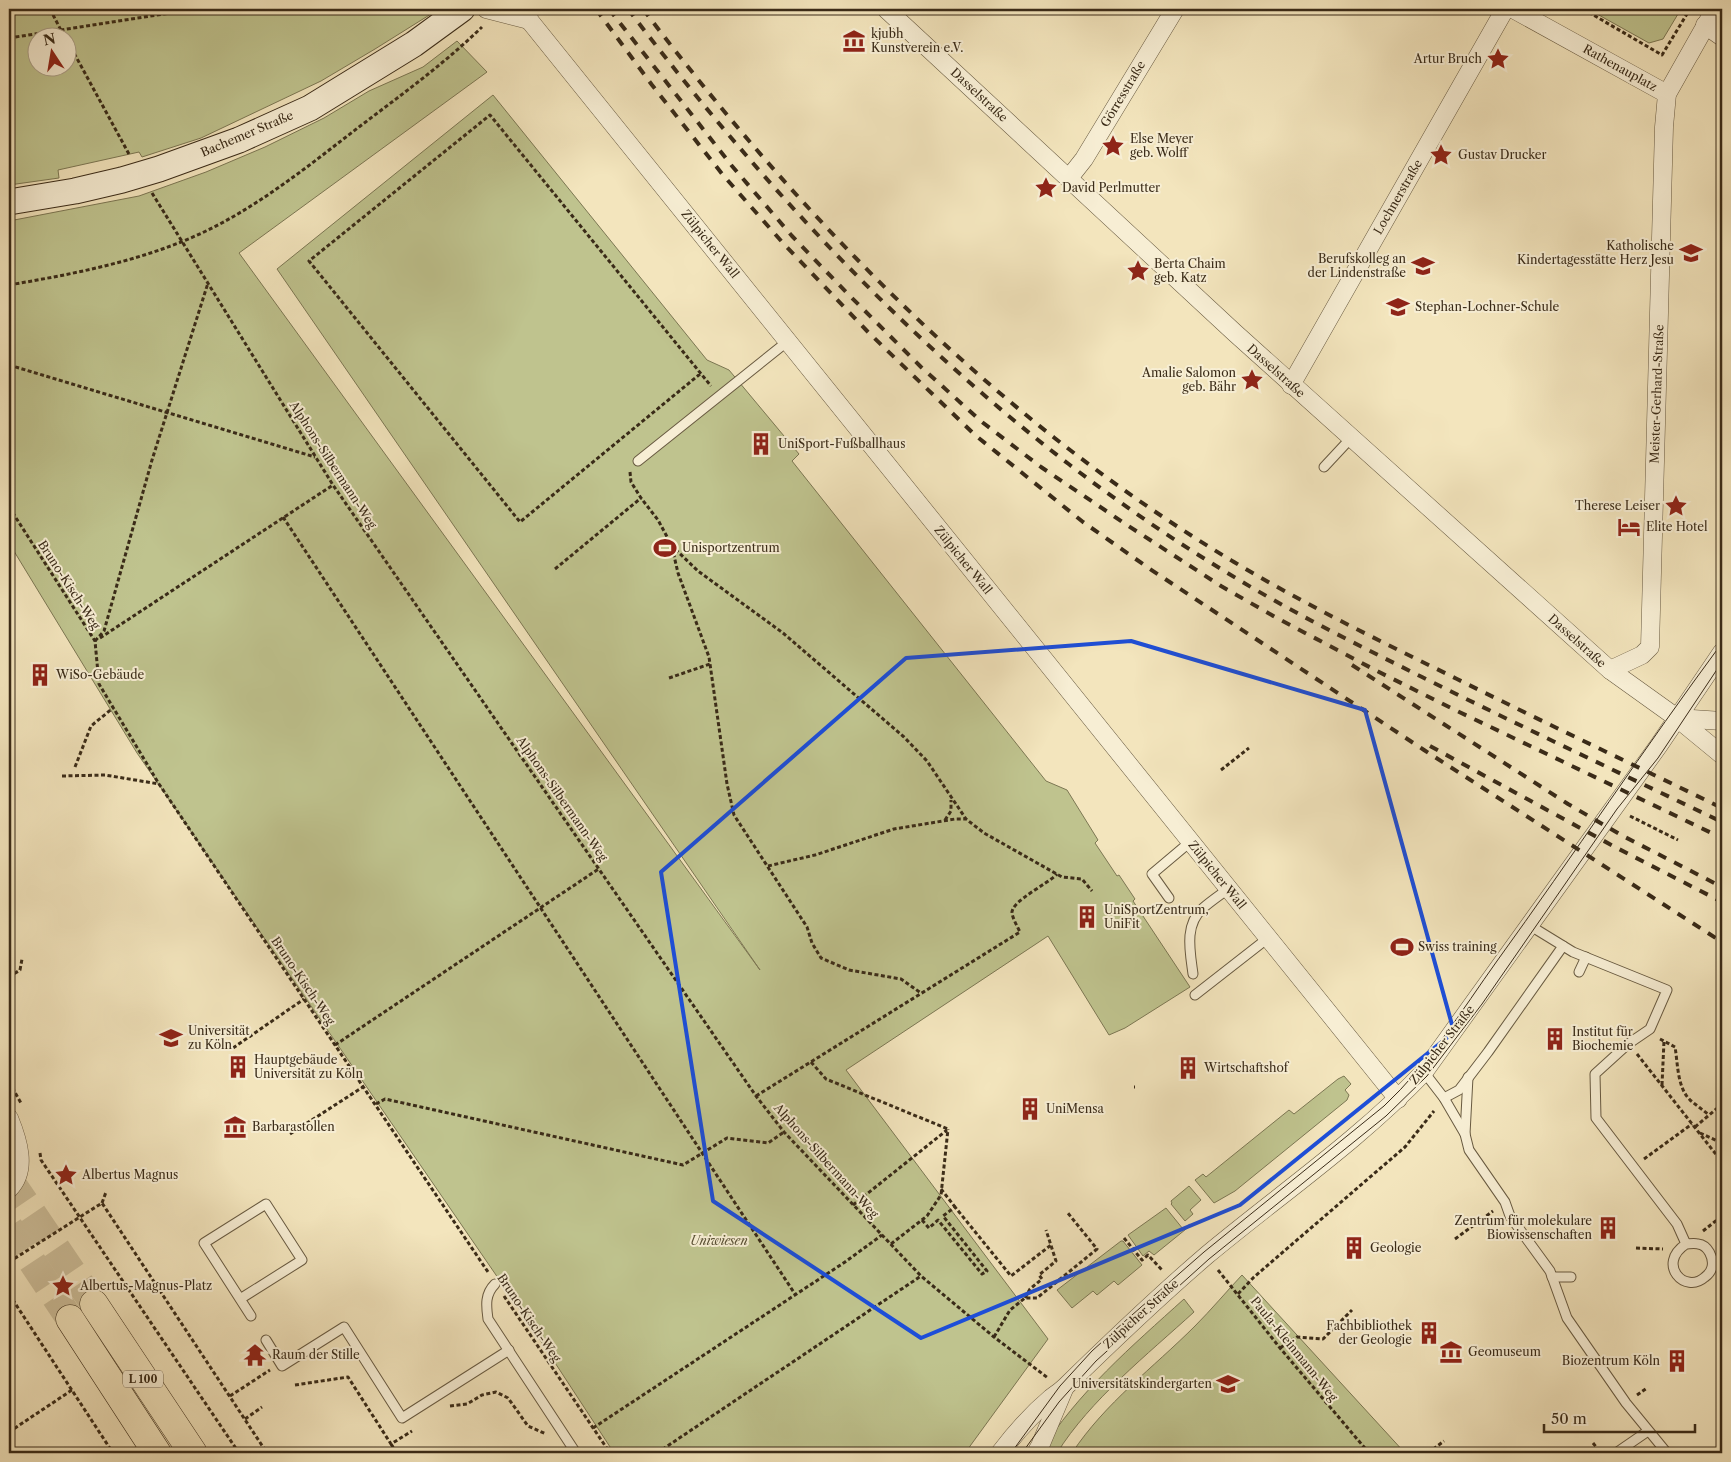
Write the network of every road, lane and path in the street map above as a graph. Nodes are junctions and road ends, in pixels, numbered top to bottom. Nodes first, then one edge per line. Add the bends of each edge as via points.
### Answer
1 (50, 9) edge
2 (196, 9) edge
3 (462, 9) edge
4 (886, 9) edge
5 (1175, 9) edge
6 (1505, 9) edge
7 (1513, 9) edge
8 (1583, 9) edge
9 (1690, 9) edge
10 (1715, 9) edge
11 (528, 14) edge
12 (486, 17) edge
13 (1706, 25) junction
14 (60, 28) edge
15 (67, 28) edge
16 (28, 35) edge
17 (1722, 37) edge
18 (9, 38) edge
19 (78, 60) edge
20 (1667, 94) junction
21 (141, 174) junction
22 (1069, 178) junction
23 (9, 202) edge
24 (182, 242) junction
25 (209, 282) junction
26 (9, 284) edge
27 (788, 342) junction
28 (9, 365) edge
29 (700, 374) joint
30 (1291, 385) junction
31 (168, 412) junction
32 (1351, 438) junction
33 (315, 457) junction
34 (638, 461) joint
35 (1324, 467) dead end
36 (333, 485) junction
37 (641, 498) junction
38 (9, 508) edge
39 (283, 518) junction
40 (672, 546) junction
41 (555, 569) dead end
42 (95, 641) junction
43 (1722, 652) edge
44 (710, 664) junction
45 (1610, 670) junction
46 (669, 678) dead end
47 (113, 708) junction
48 (1677, 718) junction
49 (1722, 722) edge
50 (1249, 748) dead end
51 (1722, 755) edge
52 (75, 768) dead end
53 (1221, 770) dead end
54 (62, 776) dead end
55 (159, 784) junction
56 (951, 797) junction
57 (1635, 818) dead end
58 (966, 819) junction
59 (944, 820) junction
60 (1678, 840) dead end
61 (1190, 842) junction
62 (767, 866) junction
63 (600, 868) junction
64 (1057, 874) junction
65 (1228, 889) junction
66 (1092, 890) dead end
67 (1169, 898) dead end
68 (539, 909) junction
69 (1530, 925) junction
70 (1268, 938) junction
71 (1563, 946) junction
72 (1586, 957) junction
73 (22, 960) dead end
74 (1579, 972) dead end
75 (1193, 974) dead end
76 (9, 977) edge
77 (922, 993) junction
78 (1195, 995) dead end
79 (304, 999) junction
80 (1650, 1029) junction
81 (1664, 1041) junction
82 (335, 1044) junction
83 (1628, 1044) junction
84 (233, 1048) dead end
85 (811, 1062) junction
86 (1424, 1072) junction
87 (1468, 1077) junction
88 (363, 1086) junction
89 (1662, 1086) junction
90 (756, 1096) junction
91 (1444, 1098) junction
92 (1398, 1099) junction
93 (376, 1104) junction
94 (1721, 1105) edge
95 (1709, 1115) junction
96 (9, 1118) edge
97 (1693, 1125) junction
98 (948, 1129) junction
99 (784, 1132) junction
100 (1698, 1132) junction
101 (290, 1134) dead end
102 (1465, 1134) junction
103 (1722, 1143) edge
104 (40, 1152) dead end
105 (702, 1153) junction
106 (1722, 1162) edge
107 (1634, 1167) junction
108 (9, 1189) edge
109 (941, 1189) junction
110 (106, 1192) dead end
111 (1505, 1202) junction
112 (102, 1203) junction
113 (854, 1205) junction
114 (955, 1207) junction
115 (1068, 1212) dead end
116 (1722, 1216) edge
117 (80, 1217) junction
118 (922, 1220) junction
119 (1711, 1225) dead end
120 (1046, 1230) dead end
121 (882, 1235) junction
122 (1124, 1238) dead end
123 (1456, 1239) dead end
124 (891, 1244) junction
125 (1051, 1244) junction
126 (1686, 1244) junction
127 (1636, 1248) dead end
128 (1677, 1250) junction
129 (1207, 1256) junction
130 (9, 1262) edge
131 (921, 1276) junction
132 (1552, 1277) junction
133 (1571, 1277) dead end
134 (495, 1284) junction
135 (1174, 1284) junction
136 (9, 1294) edge
137 (795, 1294) junction
138 (1238, 1294) junction
139 (1025, 1298) junction
140 (240, 1299) junction
141 (94, 1304) tunnel mouth
142 (1352, 1310) dead end
143 (251, 1316) dead end
144 (70, 1319) tunnel mouth
145 (994, 1337) junction
146 (266, 1340) dead end
147 (1280, 1348) junction
148 (509, 1350) junction
149 (271, 1369) dead end
150 (1041, 1374) dead end
151 (1064, 1388) junction
152 (72, 1390) junction
153 (137, 1396) junction
154 (230, 1396) junction
155 (262, 1407) dead end
156 (245, 1419) junction
157 (593, 1428) junction
158 (1648, 1431) junction
159 (9, 1432) edge
160 (1444, 1441) dead end
161 (1593, 1443) dead end
162 (391, 1444) dead end
163 (1722, 1450) edge
164 (1600, 1452) dead end
165 (113, 1453) edge
166 (157, 1453) edge
167 (193, 1453) edge
168 (238, 1453) edge
169 (268, 1453) edge
170 (397, 1453) edge
171 (576, 1453) edge
172 (610, 1453) edge
173 (657, 1453) edge
174 (1000, 1453) edge
175 (1036, 1453) edge
176 (1369, 1453) edge
177 (1428, 1453) edge
178 (1616, 1453) edge
179 (1668, 1453) edge
180 (1718, 1453) edge

1 - 14 path
2 - 15 path
3 - 21 main road, Bachemer Straße via 414,44 310,108 239,140
4 - 22 street, Dasselstraße
5 - 22 street, Görresstraße via 1084,159
6 - 30 street, Lochnerstraße
7 - 20 street, Rathenauplatz
8 - 9 path via 1662,55
10 - 13 street, Rathenauplatz
11 - 12 street, Zülpicher Wall
11 - 27 street, Zülpicher Wall
12 - 24 path via 468,41 294,177 224,223
13 - 17 street
13 - 20 street, Rathenauplatz
16 - 18 path
19 - 21 path, Alphons-Silbermann-Weg
20 - 45 street, Meister-Gerhard-Straße via 1650,648
21 - 23 main road, Bachemer Straße via 75,191
21 - 24 path, Alphons-Silbermann-Weg
22 - 30 street, Dasselstraße
24 - 25 path, Alphons-Silbermann-Weg
24 - 26 path via 79,273
25 - 31 path
25 - 33 path, Alphons-Silbermann-Weg
27 - 34 lane
27 - 61 street, Zülpicher Wall
28 - 31 path
29 - 29 path via 490,115 309,261 520,522
30 - 32 street, Dasselstraße
31 - 33 path
31 - 42 path via 104,632
32 - 35 lane
32 - 45 street, Dasselstraße
33 - 36 path, Alphons-Silbermann-Weg
34 - 37 path via 631,470 630,478
36 - 39 path
36 - 63 path, Alphons-Silbermann-Weg
37 - 40 path
37 - 41 path
38 - 42 path, Bruno-Kisch-Weg
39 - 42 path
39 - 68 path
40 - 44 path via 678,573
40 - 56 path via 698,571 783,633 904,737 927,761
42 - 47 path, Bruno-Kisch-Weg via 99,684
43 - 48 street, Zülpicher Straße
44 - 46 path
44 - 62 path via 730,802 734,815
45 - 48 street, Dasselstraße
47 - 52 path via 91,726
47 - 55 path, Bruno-Kisch-Weg
48 - 49 street
48 - 51 street, Dasselstraße
48 - 69 street, Zülpicher Straße
50 - 53 path
54 - 55 path via 105,775
55 - 79 path, Bruno-Kisch-Weg
56 - 58 path
56 - 59 path via 950,816
57 - 60 path
58 - 59 path
58 - 64 path
59 - 62 path via 894,829 815,855
61 - 65 street, Zülpicher Wall
61 - 67 lane via 1152,874
62 - 77 path via 807,927 821,958 849,970 901,979
63 - 68 path
63 - 90 path, Alphons-Silbermann-Weg
64 - 66 path via 1082,879
64 - 77 path via 1014,906 1012,913 1020,932
65 - 70 street, Zülpicher Wall
65 - 75 lane via 1202,909 1191,925 1189,944
68 - 82 path
68 - 105 path
69 - 71 lane
69 - 86 street, Zülpicher Straße
70 - 78 lane
70 - 92 street, Zülpicher Wall
71 - 72 lane
71 - 87 lane
72 - 74 lane
72 - 80 lane via 1667,990
73 - 76 path via 20,970
77 - 85 path
79 - 82 path, Bruno-Kisch-Weg
79 - 84 path
80 - 81 path via 1654,1037
80 - 83 lane
81 - 89 path
81 - 95 path via 1675,1047 1679,1076 1689,1098
82 - 88 path, Bruno-Kisch-Weg
83 - 89 path
83 - 107 lane via 1595,1074 1596,1118
85 - 90 path
85 - 98 path via 826,1079
86 - 91 lane
86 - 92 street, Zülpicher Straße
87 - 91 lane via 1459,1090
87 - 102 lane
88 - 93 path, Bruno-Kisch-Weg
88 - 101 path
89 - 97 path
90 - 99 path, Alphons-Silbermann-Weg
91 - 102 lane
91 - 138 path via 1405,1147
92 - 129 street, Zülpicher Straße
93 - 105 path via 386,1099 683,1165
93 - 134 path, Bruno-Kisch-Weg
94 - 95 path
95 - 97 path
96 - 108 street via 20,1160 17,1177
97 - 100 path
97 - 107 path
98 - 109 path
98 - 113 path
99 - 105 path via 768,1143 727,1138
99 - 113 path, Alphons-Silbermann-Weg
100 - 103 path
100 - 106 path
102 - 111 lane via 1469,1150
104 - 117 path via 41,1160
105 - 137 path
107 - 126 lane via 1677,1224
109 - 114 path
109 - 118 path via 941,1195
110 - 112 path
111 - 123 path
111 - 132 lane via 1510,1216
112 - 117 path
112 - 154 path
113 - 121 path, Alphons-Silbermann-Weg
114 - 118 path via 944,1216 987,1271 982,1274 938,1220 929,1228
114 - 125 path via 1011,1276
115 - 139 path via 1097,1249 1037,1298
116 - 119 path
117 - 130 path
117 - 168 path
118 - 124 path
120 - 125 path
121 - 124 path, Alphons-Silbermann-Weg
121 - 137 path
122 - 135 path via 1142,1260 1148,1255
124 - 131 path, Alphons-Silbermann-Weg
125 - 139 path via 1056,1261 1039,1275 1042,1279
126 - 128 lane
126 - 128 lane via 1699,1244 1712,1257 1711,1272 1700,1282 1690,1283 1674,1272 1673,1260
127 - 128 path
129 - 135 street, Zülpicher Straße
129 - 138 path, Paula-Kleinmann-Weg
131 - 145 path, Alphons-Silbermann-Weg
131 - 173 path
132 - 133 lane
132 - 158 lane via 1566,1318
134 - 148 lane via 487,1295 488,1319
134 - 157 path, Bruno-Kisch-Weg
135 - 151 street, Zülpicher Straße
136 - 152 path
137 - 157 path
138 - 147 path, Paula-Kleinmann-Weg
139 - 145 path via 1010,1310
140 - 140 lane via 204,1243 266,1204 302,1260
140 - 143 lane
141 - 153 main road, L 100
142 - 147 path via 1323,1339 1297,1337
144 - 153 main road, L 100
145 - 150 path, Alphons-Silbermann-Weg
146 - 148 lane via 282,1366 344,1327 402,1418
147 - 176 path, Paula-Kleinmann-Weg
148 - 171 lane
149 - 154 path
151 - 174 street, Zülpicher Straße via 1015,1433
151 - 175 street, Zülpicher Straße
152 - 159 path
152 - 165 path
153 - 166 main road, L 100
153 - 167 main road, L 100
154 - 156 path
155 - 156 path
156 - 169 path
157 - 172 path, Bruno-Kisch-Weg
158 - 178 lane
158 - 179 lane
160 - 177 path
161 - 164 path
162 - 170 path
163 - 180 lane

